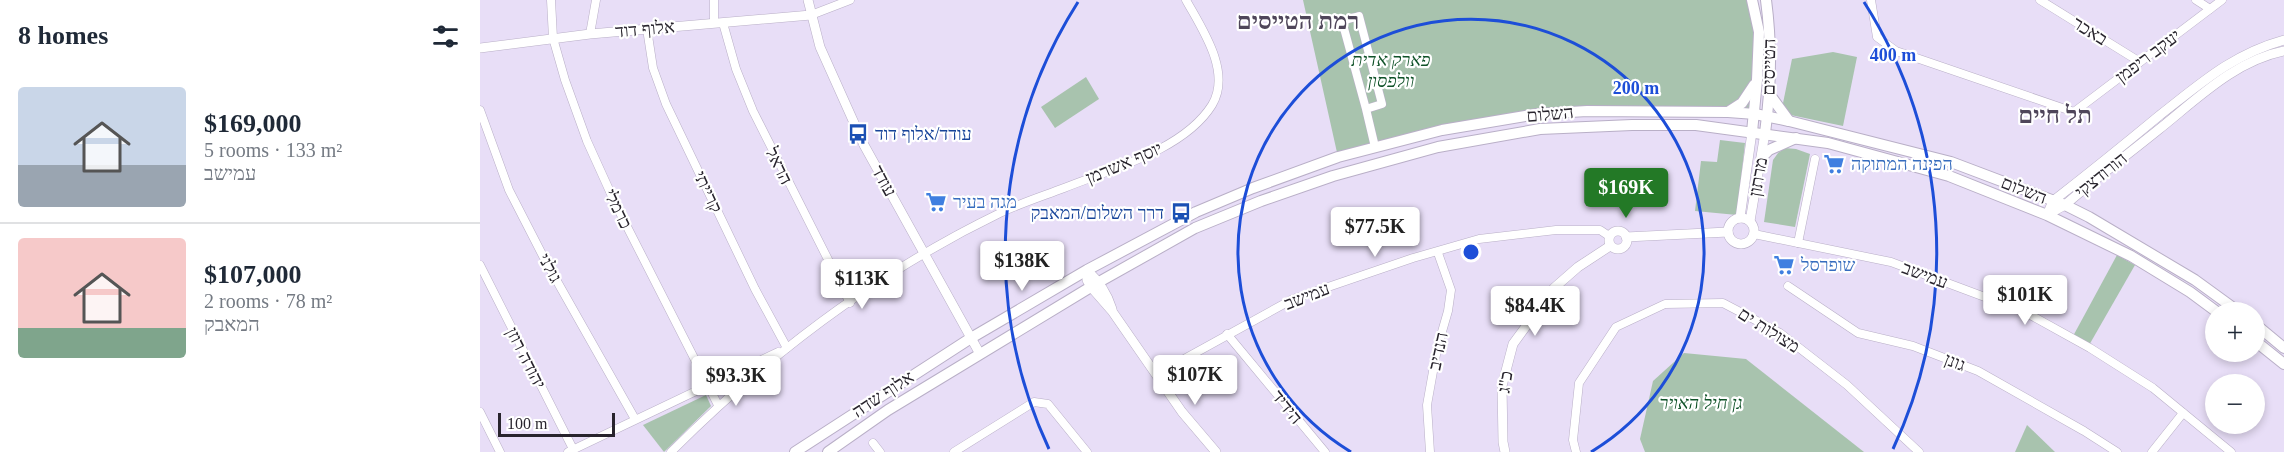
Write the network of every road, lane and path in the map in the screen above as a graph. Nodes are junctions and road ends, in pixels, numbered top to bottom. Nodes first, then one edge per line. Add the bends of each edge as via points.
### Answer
1 (551, 0) edge
2 (596, 0) edge
3 (714, 0) edge
4 (808, 0) edge
5 (849, 0) edge
6 (1186, 0) edge
7 (1752, 0) edge
8 (1766, 0) edge
9 (1871, 0) edge
10 (2040, 0) edge
11 (2196, 0) edge
12 (2222, 0) edge
13 (2210, 9) junction
14 (811, 15) junction
15 (719, 23) junction
16 (647, 29) junction
17 (590, 34) junction
18 (554, 38) junction
19 (2284, 40) edge
20 (480, 48) edge
21 (2284, 51) edge
22 (2140, 62) junction
23 (1757, 80) junction
24 (1770, 95) junction
25 (1366, 109) junction
26 (1728, 112) junction
27 (480, 114) edge
28 (1755, 114) junction
29 (1767, 116) junction
30 (1789, 121) junction
31 (1752, 132) junction
32 (1765, 134) junction
33 (1797, 138) junction
34 (1375, 147) junction
35 (1762, 157) junction
36 (1815, 159) dead end
37 (2053, 201) junction
38 (2065, 205) junction
39 (2047, 215) junction
40 (1745, 220) junction
41 (1728, 231) junction
42 (1754, 234) junction
43 (1626, 237) junction
44 (1610, 241) junction
45 (1798, 243) junction
46 (1438, 253) junction
47 (924, 254) junction
48 (480, 266) edge
49 (1087, 270) junction
50 (1095, 285) junction
51 (1788, 286) dead end
52 (2225, 302) edge
53 (850, 303) junction
54 (2205, 303) edge
55 (2265, 332) edge
56 (1227, 334) junction
57 (971, 338) junction
58 (787, 348) junction
59 (2284, 348) edge
60 (2265, 349) edge
61 (980, 354) junction
62 (2284, 364) edge
63 (1157, 374) junction
64 (707, 385) junction
65 (718, 405) junction
66 (480, 412) edge
67 (2183, 413) junction
68 (634, 419) junction
69 (873, 443) dead end
70 (570, 451) edge
71 (500, 452) edge
72 (671, 452) edge
73 (795, 452) edge
74 (828, 452) edge
75 (880, 452) edge
76 (954, 452) edge
77 (1087, 452) edge
78 (1216, 452) edge
79 (1325, 452) edge
80 (1430, 452) edge
81 (1505, 452) edge
82 (1576, 452) edge
83 (1919, 452) edge
84 (2117, 452) edge
85 (2152, 452) edge
86 (2231, 452) edge

1 - 18 street, כרמלי
2 - 17 street
3 - 15 street, הראל
4 - 14 street, עודד
5 - 14 street
6 - 47 street, יוסף אשרמן via 1214,50 1218,79 1214,102 1203,118 1163,148 1002,213
7 - 23 main road, הטייסים via 1759,32
8 - 24 main road, הטייסים
9 - 22 street, יעקב ריפמן via 1877,37 1896,51 2074,112
10 - 22 street, באכר
11 - 13 street
12 - 13 street, יעקב ריפמן
13 - 22 street, יעקב ריפמן
14 - 15 street, אלוף דוד
14 - 47 street, עודד via 820,47 864,145
15 - 16 street, אלוף דוד
15 - 53 street, הראל via 753,111
16 - 17 street, אלוף דוד
16 - 58 street, קרייתי via 653,68 666,104 754,289
17 - 18 street, אלוף דוד
18 - 20 street, אלוף דוד
18 - 64 street, כרמלי via 586,141
19 - 37 street, הורודצקי via 2235,58
21 - 38 street, הורודצקי via 2235,70
23 - 26 main road via 1742,103
23 - 28 main road, הטייסים
24 - 29 main road, הטייסים
24 - 30 main road
25 - 25 street via 1382,104 1359,16 1342,21
25 - 34 street
26 - 28 main road, השלום
26 - 34 main road, השלום via 1537,114 1442,130
27 - 68 street, גולני via 509,190
28 - 29 main road, השלום
28 - 31 main road, הטייסים
29 - 30 main road, השלום
29 - 32 main road, הטייסים
30 - 37 main road, השלום via 1951,162
31 - 32 main road, השלום
31 - 40 street, מרתון
31 - 50 main road, השלום via 1696,125 1588,126 1540,129 1438,147 1333,176 1195,228
32 - 33 main road, השלום
32 - 35 street, מרתון
33 - 35 main road via 1774,147
33 - 39 main road, השלום via 1949,176
34 - 49 main road, השלום via 1252,188 1188,216
35 - 40 street, מרתון
36 - 45 street
37 - 38 main road, השלום
37 - 39 street, הורודצקי
38 - 39 street, הורודצקי
38 - 52 main road, השלום via 2111,228
39 - 54 main road, השלום via 2131,256
40 - 41 street via 1731,222
40 - 42 street via 1754,228
41 - 42 street via 1733,241 1742,244
41 - 43 street
42 - 45 street, עמישב
43 - 44 street via 1618,231
43 - 44 street via 1623,248 1617,249
44 - 46 street, עמישב via 1600,230 1556,230 1479,239
44 - 81 street, כ"ג via 1554,288 1513,344 1502,386
45 - 67 street, עמישב via 1891,262 2025,312 2090,348
46 - 56 street, עמישב via 1293,299
46 - 80 street, הנדיב via 1451,290 1427,405
47 - 53 street
47 - 57 street, עודד
48 - 70 street, יהודה רוזן
49 - 50 street via 1087,280
49 - 57 main road, השלום
50 - 61 main road, השלום
50 - 63 street
51 - 84 street, גונן via 1858,333 1913,346 1978,371
53 - 58 street
55 - 59 main road
56 - 63 street, עמישב
56 - 79 street, הידיד
57 - 61 street, עודד
57 - 73 main road, אלוף שדה
58 - 64 street
58 - 65 street
60 - 62 main road
61 - 74 main road, אלוף שדה
63 - 78 street
64 - 65 street, כרמלי
64 - 68 street
65 - 72 street
66 - 71 street
67 - 85 street
67 - 86 street, עמישב
68 - 70 street
69 - 75 street
76 - 77 street via 1034,402 1047,404
82 - 83 street, מצולות ים via 1573,440 1579,383 1616,327 1665,304 1723,303 1780,333 1847,385

